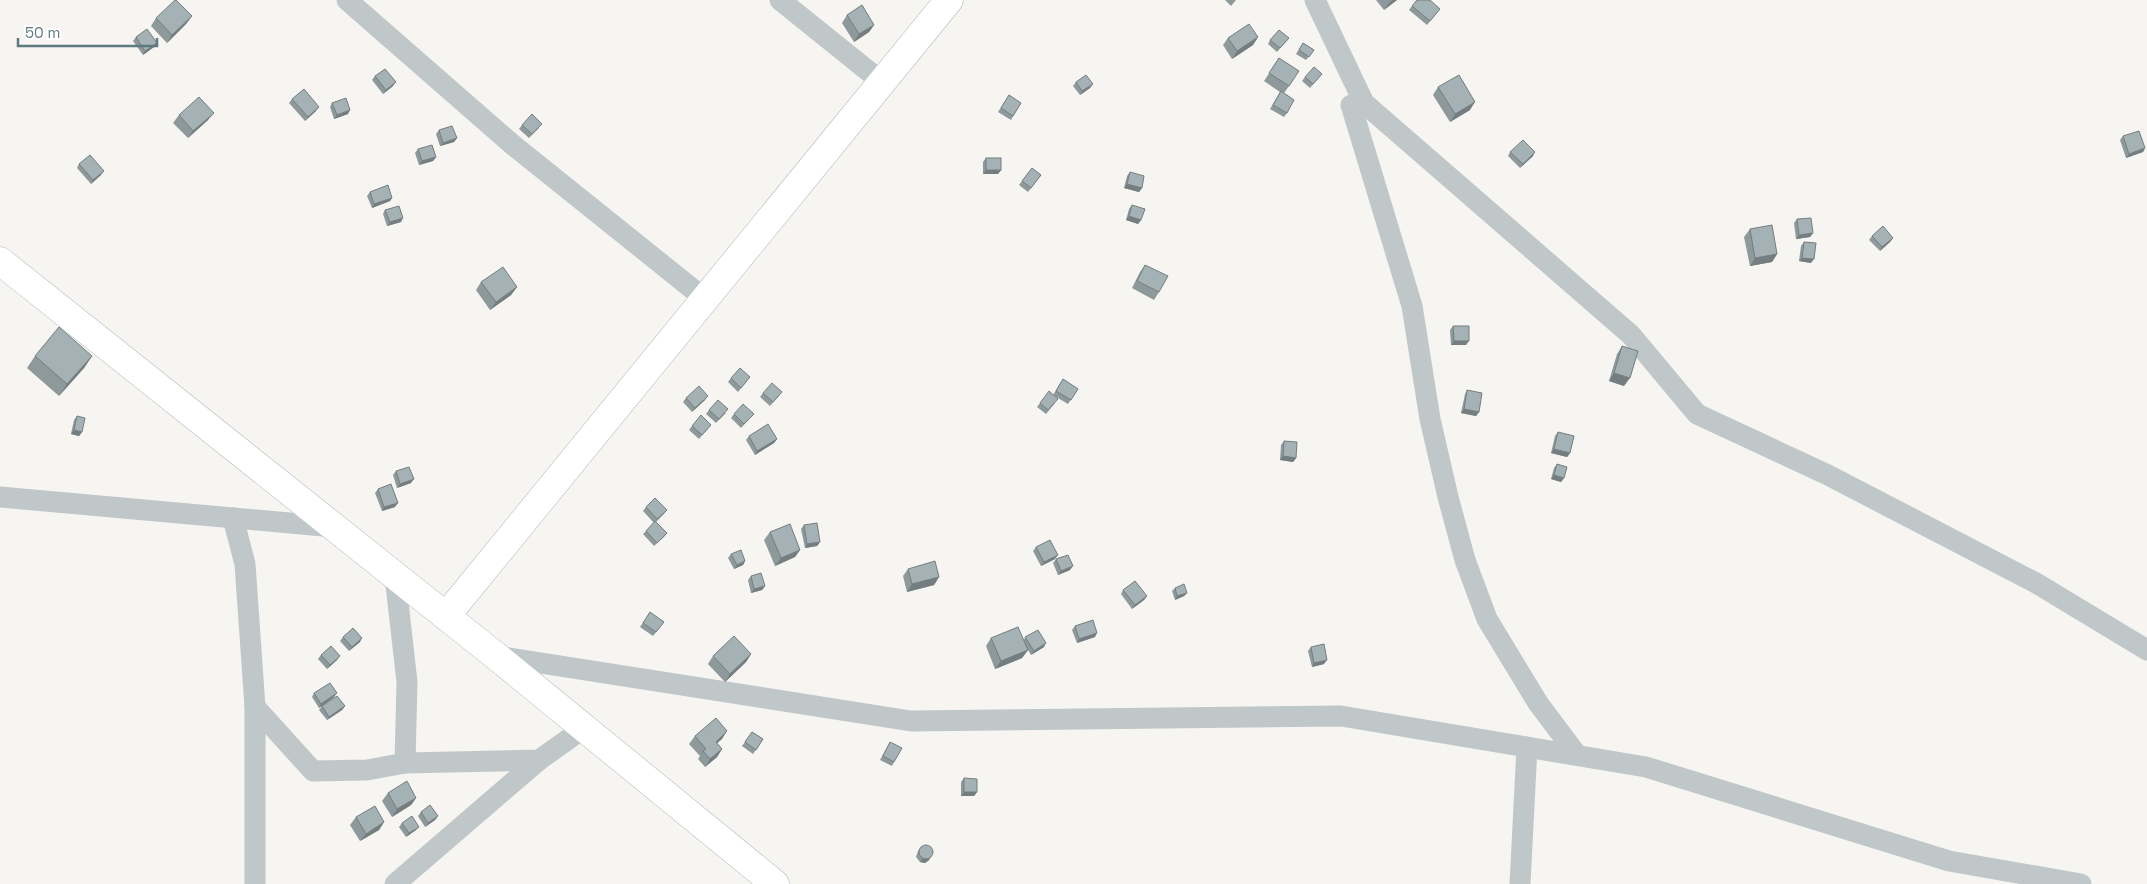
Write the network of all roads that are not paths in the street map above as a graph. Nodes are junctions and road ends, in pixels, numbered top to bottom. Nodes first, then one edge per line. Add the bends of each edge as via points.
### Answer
1 (347, 0) edge
2 (780, 0) edge
3 (949, 0) edge
4 (1315, 0) edge
5 (882, 82) junction
6 (1351, 105) dead end
7 (0, 261) edge
8 (705, 299) junction
9 (0, 497) edge
10 (233, 518) junction
11 (334, 527) junction
12 (395, 576) junction
13 (446, 616) junction
14 (2147, 650) edge
15 (496, 656) junction
16 (255, 707) junction
17 (584, 728) junction
18 (1527, 747) junction
19 (1577, 755) junction
20 (539, 760) junction
21 (405, 763) junction
22 (255, 884) edge
23 (395, 884) edge
24 (775, 884) edge
25 (1520, 884) edge
26 (2081, 884) edge

1 - 8 street via 513,145
2 - 5 street
3 - 5 street
4 - 14 street via 1364,103 1631,335 1697,414 1828,475 2036,583
5 - 8 street
6 - 19 street via 1412,306 1430,419 1466,560 1487,619 1538,703
7 - 11 street
8 - 13 street
9 - 10 street
10 - 11 street
10 - 16 street via 245,564
11 - 12 street
12 - 13 street
12 - 21 street via 407,682
13 - 15 street
15 - 17 street
15 - 18 street via 911,721 1341,716
16 - 21 street via 313,771 367,770
16 - 22 street
17 - 20 street
17 - 24 street
18 - 19 street
18 - 25 street
19 - 26 street via 1646,767 1949,861
20 - 21 street
20 - 23 street

